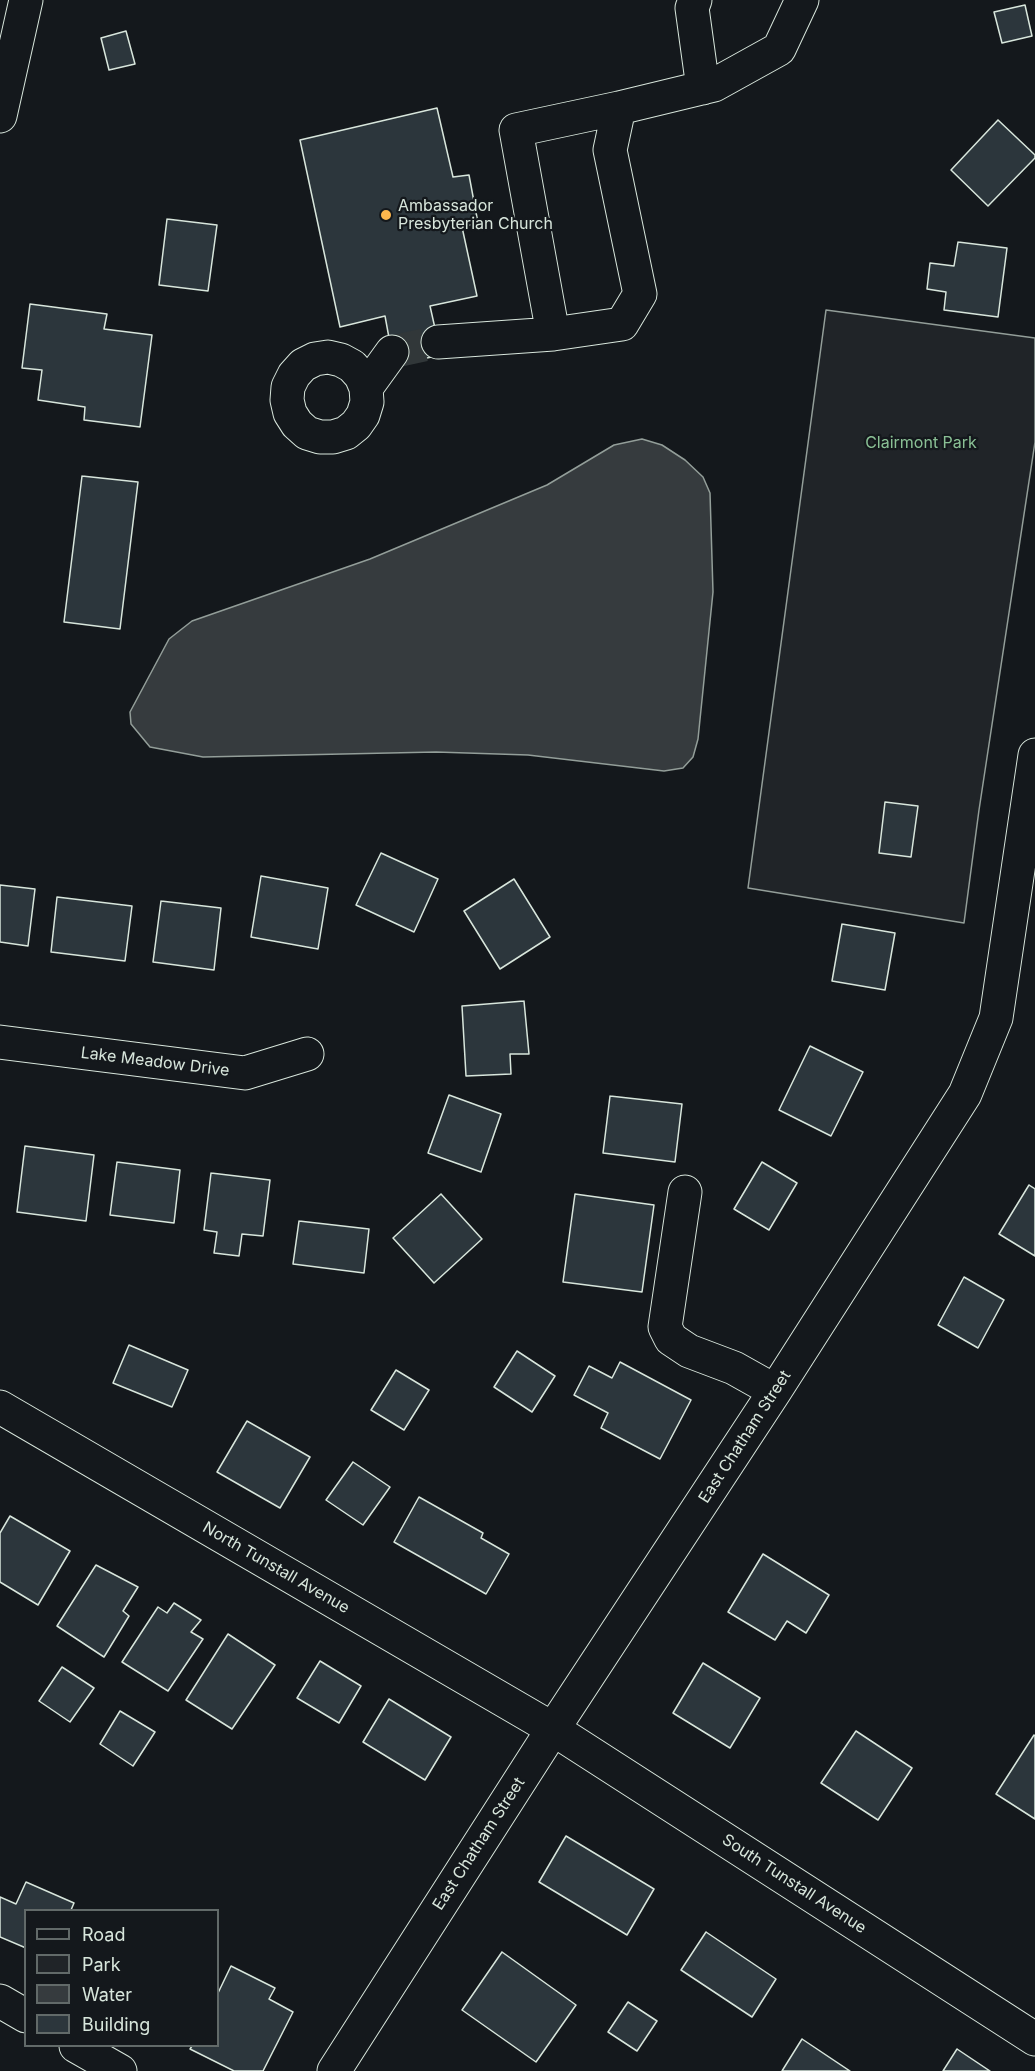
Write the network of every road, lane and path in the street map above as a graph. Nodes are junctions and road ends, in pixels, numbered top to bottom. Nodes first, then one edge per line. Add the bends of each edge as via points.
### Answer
1 (26, 0) edge
2 (695, 0) edge
3 (802, 0) edge
4 (5, 73) edge
5 (703, 88) junction
6 (619, 108) junction
7 (0, 116) edge
8 (554, 334) junction
9 (438, 342) tunnel mouth
10 (392, 352) tunnel mouth
11 (366, 388) dead end
12 (1035, 755) edge
13 (1023, 916) edge
14 (0, 1042) edge
15 (307, 1054) dead end
16 (685, 1192) dead end
17 (775, 1391) junction
18 (0, 1407) edge
19 (553, 1730) junction
20 (0, 2001) edge
21 (24, 2015) edge
22 (1035, 2039) edge
23 (78, 2047) edge
24 (120, 2071) edge
25 (334, 2071) edge

1 - 4 street
2 - 5 street via 692,8
3 - 5 street via 779,50
4 - 7 street
5 - 6 street
6 - 8 street via 610,150 639,294 622,324
6 - 8 street via 516,130
8 - 9 street
10 - 11 street
12 - 13 street, East Chatham Street
13 - 17 street, East Chatham Street via 996,1018 965,1094
14 - 15 street, Lake Meadow Drive via 245,1073
16 - 17 street via 665,1328 671,1339 689,1351 734,1368
17 - 19 street, East Chatham Street
18 - 19 street, North Tunstall Avenue
19 - 22 street, South Tunstall Avenue
19 - 25 street, East Chatham Street
20 - 21 street
23 - 24 street

